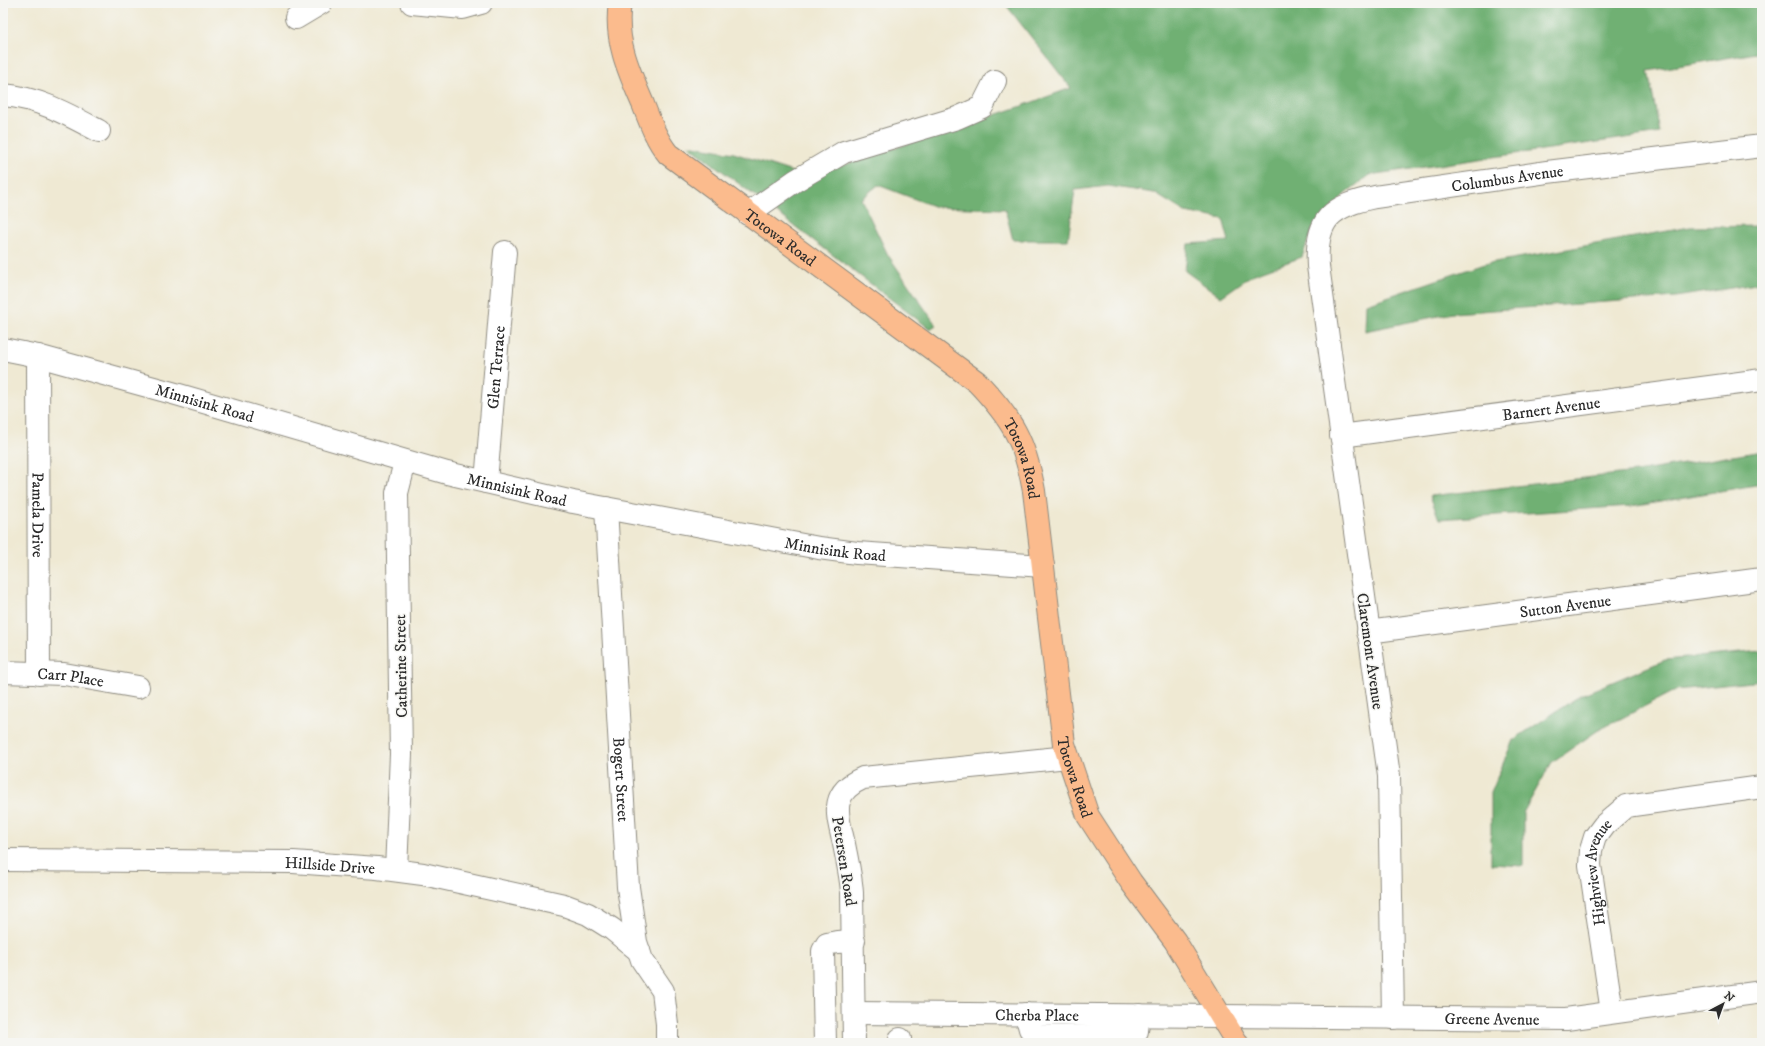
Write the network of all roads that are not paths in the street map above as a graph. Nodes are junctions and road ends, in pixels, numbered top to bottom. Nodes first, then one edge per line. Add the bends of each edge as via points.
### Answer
1 (321, 3) edge
2 (412, 3) edge
3 (481, 3) edge
4 (620, 3) edge
5 (296, 18) dead end
6 (995, 81) dead end
7 (3, 95) edge
8 (99, 131) dead end
9 (1762, 146) edge
10 (748, 214) junction
11 (505, 252) dead end
12 (1320, 286) joint
13 (3, 349) edge
14 (38, 356) junction
15 (1762, 380) edge
16 (1341, 436) junction
17 (405, 462) junction
18 (486, 482) junction
19 (606, 508) junction
20 (1043, 566) junction
21 (1762, 579) edge
22 (1368, 632) junction
23 (3, 672) edge
24 (39, 674) junction
25 (138, 687) dead end
26 (1068, 757) junction
27 (1762, 787) edge
28 (3, 860) edge
29 (396, 870) junction
30 (854, 941) junction
31 (639, 951) junction
32 (1762, 992) edge
33 (1612, 1012) junction
34 (854, 1013) junction
35 (1026, 1014) junction
36 (1221, 1016) junction
37 (1393, 1018) junction
38 (1134, 1031) edge
39 (667, 1043) edge
40 (824, 1043) edge
41 (854, 1043) edge
42 (1237, 1043) edge

1 - 5 street
2 - 3 street via 463,8
4 - 10 main road, Totowa Road via 620,38 626,64 658,142 685,168
6 - 10 street via 982,108 844,152 795,181
7 - 8 street via 21,97 50,106
9 - 12 street, Columbus Avenue via 1547,172 1356,200 1331,215 1322,224 1316,250
10 - 20 main road, Totowa Road via 977,382 999,405 1019,438 1029,462
11 - 18 street, Glen Terrace
12 - 16 street, Claremont Avenue
13 - 14 street, Minnisink Road
14 - 17 street, Minnisink Road
14 - 24 street, Pamela Drive
15 - 16 street, Barnert Avenue
16 - 22 street, Claremont Avenue
17 - 18 street, Minnisink Road
17 - 29 street, Catherine Street via 397,493 401,754
18 - 19 street, Minnisink Road
19 - 20 street, Minnisink Road via 819,548
19 - 31 street, Bogert Street via 628,887
20 - 26 main road, Totowa Road via 1064,744
21 - 22 street, Sutton Avenue
22 - 37 street, Claremont Avenue via 1389,776
23 - 24 street, Carr Place
24 - 25 street, Carr Place via 64,674
26 - 30 street, Petersen Road via 863,778 851,783 838,805 837,817 851,877
26 - 36 main road, Totowa Road via 1088,816 1131,882 1175,941
27 - 33 street, Highview Avenue via 1626,806 1604,825 1595,837 1590,850 1590,865
28 - 29 street, Hillside Drive via 294,862
29 - 31 street, Hillside Drive via 564,905 588,914
30 - 34 street, Petersen Road
30 - 40 street via 827,944 823,951
31 - 39 street, Bogert Street via 662,991 668,1024
32 - 33 street, Greene Avenue
33 - 37 street, Greene Avenue via 1558,1019
34 - 35 street, Cherba Place
34 - 41 street, Petersen Road
35 - 38 street, Cherba Place
35 - 38 street via 1030,1029 1038,1036 1061,1037
36 - 37 street, Greene Avenue
36 - 38 street, Cherba Place
36 - 42 main road, Totowa Road

